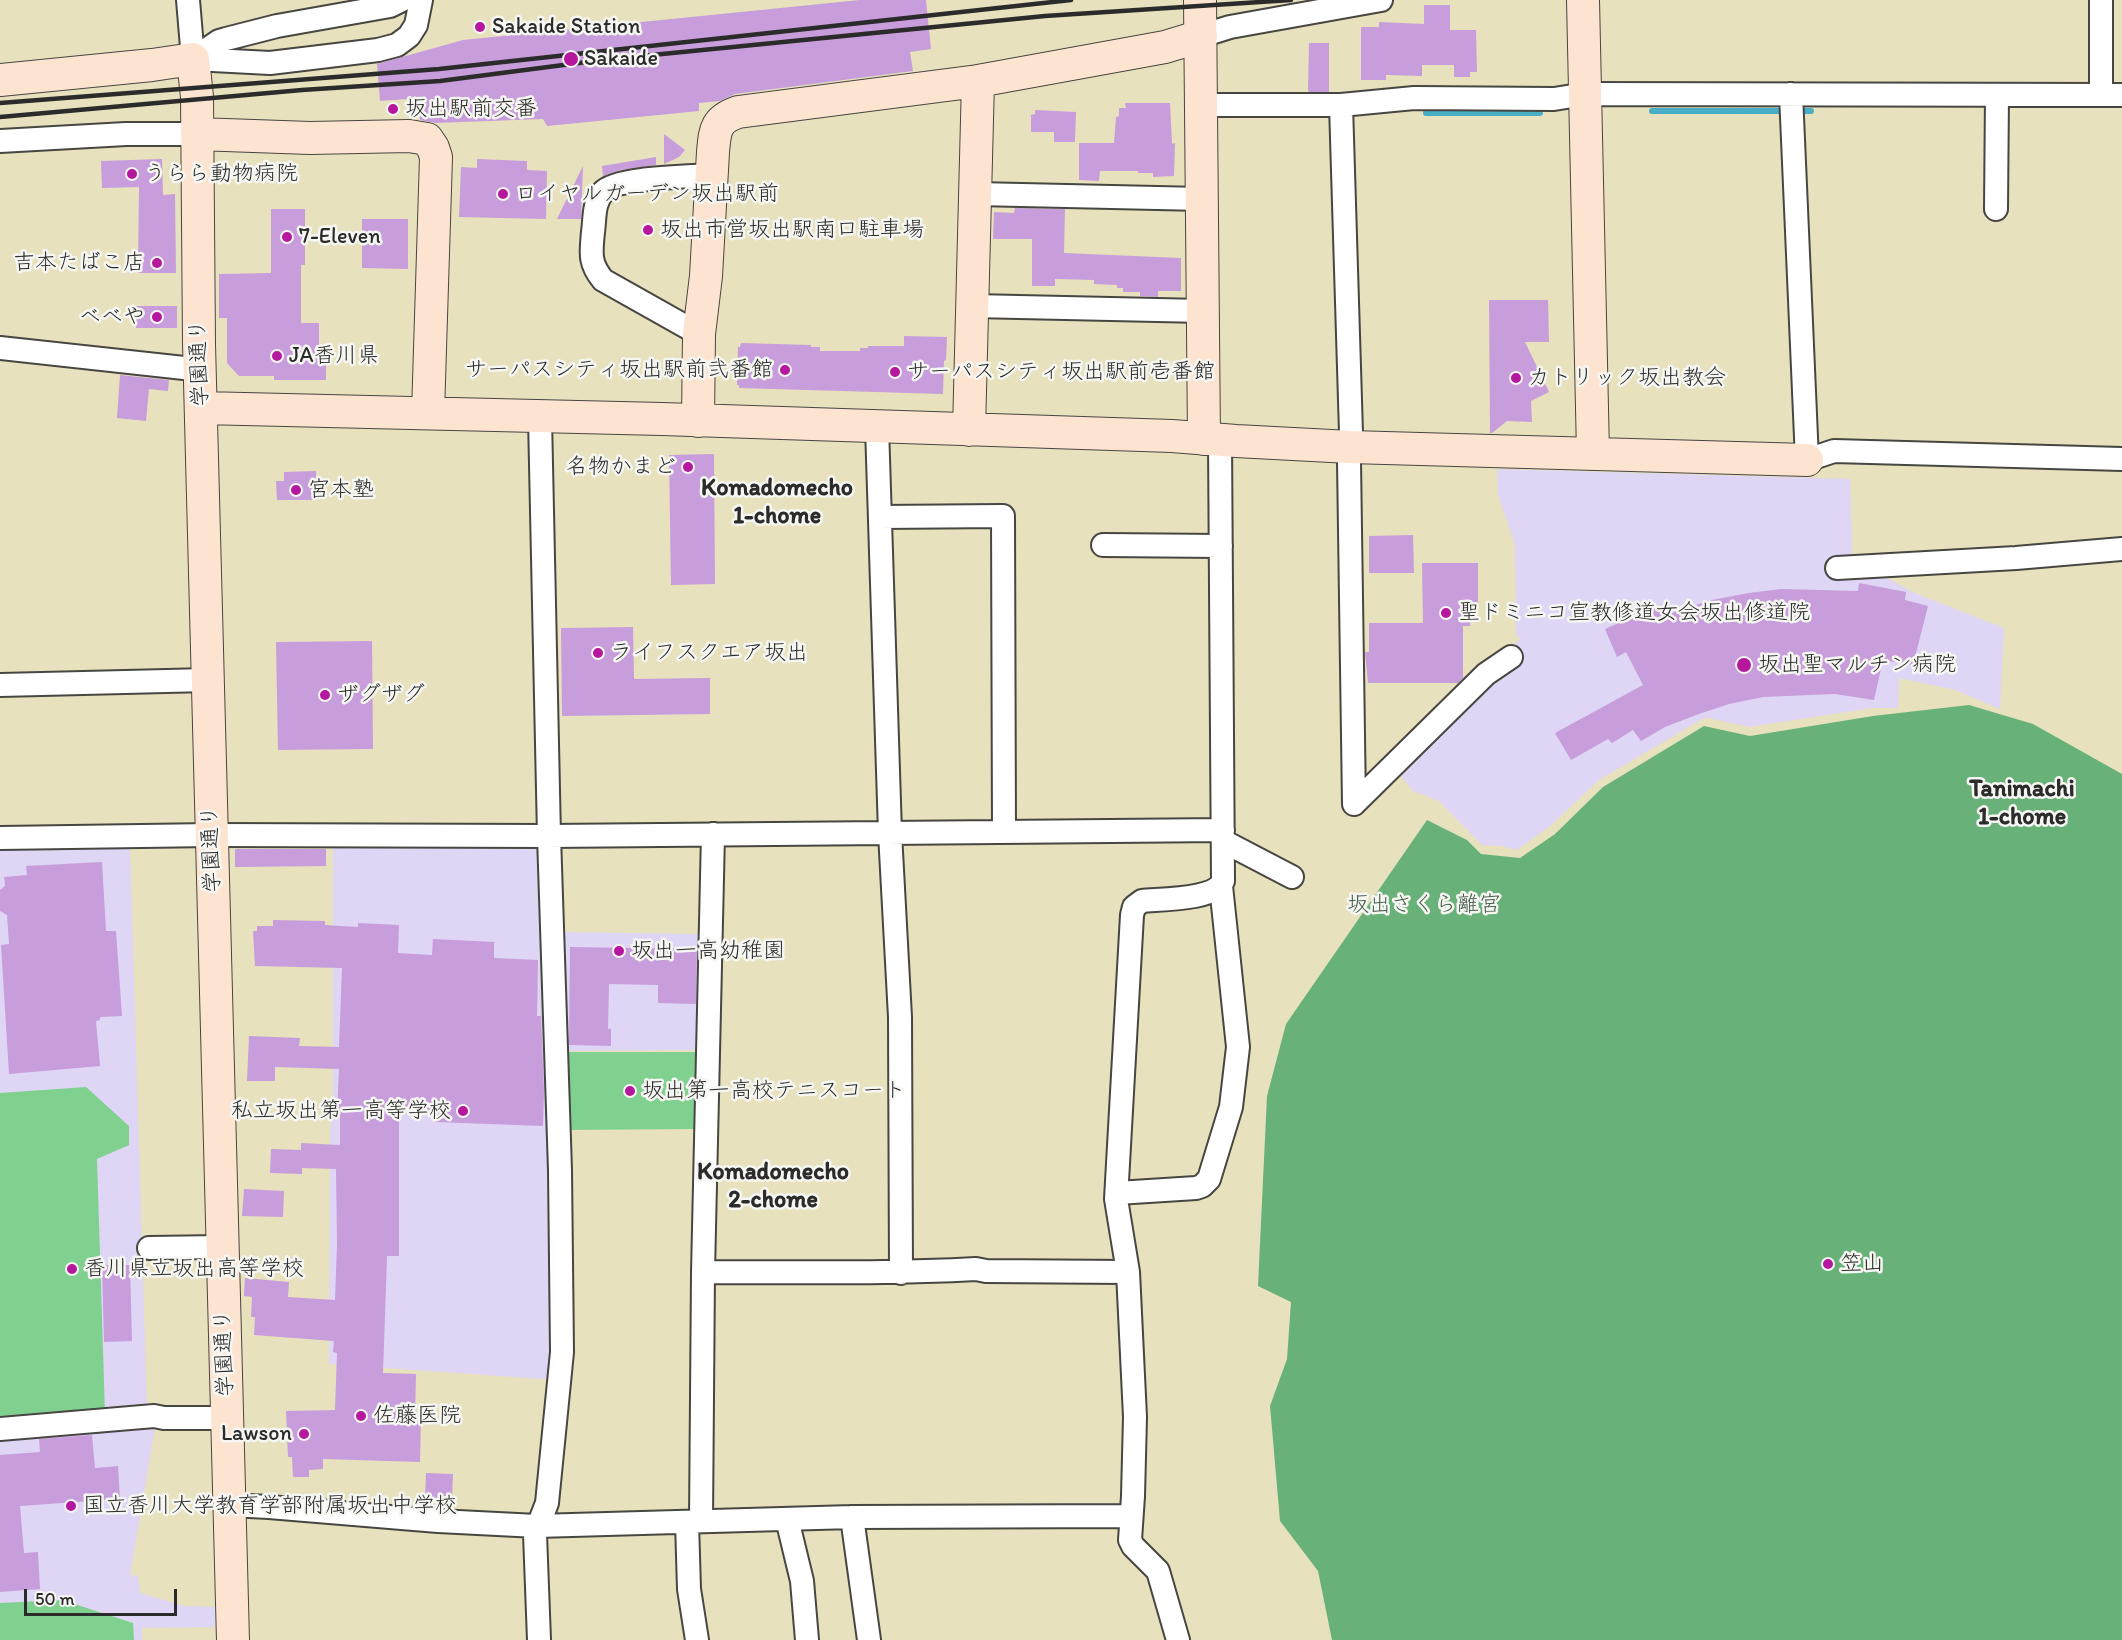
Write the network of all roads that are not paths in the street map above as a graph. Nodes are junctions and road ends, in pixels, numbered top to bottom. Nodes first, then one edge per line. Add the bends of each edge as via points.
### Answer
1 (188, 0) edge
2 (402, 0) edge
3 (421, 0) edge
4 (1200, 0) edge
5 (1381, 0) edge
6 (1583, 0) edge
7 (2101, 0) edge
8 (1201, 36) junction
9 (193, 58) junction
10 (0, 80) edge
11 (978, 81) junction
12 (1585, 94) junction
13 (1997, 95) junction
14 (2111, 95) edge
15 (1791, 104) junction
16 (1201, 105) junction
17 (1341, 105) junction
18 (197, 134) junction
19 (0, 141) edge
20 (711, 175) junction
21 (976, 194) junction
22 (1202, 199) junction
23 (1996, 209) dead end
24 (973, 306) junction
25 (1203, 311) junction
26 (699, 334) junction
27 (0, 348) edge
28 (199, 367) junction
29 (202, 408) junction
30 (428, 413) junction
31 (540, 418) junction
32 (698, 421) junction
33 (877, 427) junction
34 (969, 429) junction
35 (1212, 439) junction
36 (1350, 447) junction
37 (1593, 453) junction
38 (2122, 459) edge
39 (1807, 460) junction
40 (880, 517) junction
41 (1103, 545) dead end
42 (1221, 546) junction
43 (2122, 549) edge
44 (1837, 568) dead end
45 (1511, 657) dead end
46 (208, 680) junction
47 (0, 685) edge
48 (1004, 832) junction
49 (890, 833) junction
50 (713, 834) junction
51 (1223, 835) junction
52 (212, 836) junction
53 (549, 836) junction
54 (0, 838) edge
55 (1292, 877) dead end
56 (1221, 886) junction
57 (1117, 1192) junction
58 (222, 1247) junction
59 (148, 1248) dead end
60 (703, 1272) junction
61 (1128, 1272) junction
62 (901, 1273) junction
63 (227, 1418) junction
64 (0, 1429) edge
65 (230, 1505) junction
66 (1131, 1516) junction
67 (852, 1517) junction
68 (786, 1519) junction
69 (694, 1522) junction
70 (537, 1526) junction
71 (233, 1640) edge
72 (539, 1640) edge
73 (697, 1640) edge
74 (807, 1640) edge
75 (869, 1640) edge
76 (1178, 1640) edge

1 - 9 street
2 - 9 street via 390,6 219,40
3 - 9 street via 416,25 409,36 397,45 378,50 270,63
4 - 8 street
5 - 8 street via 1230,27
6 - 12 street
7 - 14 street
8 - 11 street via 1165,47
8 - 16 street
9 - 10 street
9 - 18 street, 学園通り
11 - 20 street via 738,112 727,116 715,132
11 - 21 street
12 - 15 street
12 - 17 street via 1554,99 1414,98
12 - 37 street
13 - 14 street
13 - 15 street
13 - 23 street
15 - 39 street
16 - 17 street
16 - 22 street
17 - 36 street
18 - 19 street
18 - 28 street, 学園通り
18 - 30 street via 427,139 436,157
20 - 26 street
20 - 26 street via 613,184 603,191 596,204 591,255 603,280
21 - 22 street
21 - 24 street
22 - 25 street
24 - 25 street
24 - 34 street
25 - 35 street
26 - 32 street
27 - 28 street
28 - 29 street, 学園通り
29 - 30 street
29 - 46 street, 学園通り
30 - 31 street
31 - 32 street
31 - 53 street
32 - 33 street
33 - 34 street
33 - 40 street
34 - 35 street
35 - 36 street
35 - 42 street
36 - 37 street
36 - 45 street via 1354,804 1486,674
37 - 39 street
38 - 39 street via 1834,451
40 - 48 street via 1003,516
40 - 49 street
41 - 42 street
42 - 51 street
43 - 44 street
46 - 47 street
46 - 52 street, 学園通り
48 - 49 street
48 - 51 street
49 - 50 street
49 - 62 street via 900,1017
50 - 53 street
50 - 60 street
51 - 55 street
51 - 56 street
52 - 53 street
52 - 54 street
52 - 58 street, 学園通り
53 - 70 street via 562,1352 547,1503
56 - 57 street via 1204,895 1142,901 1134,907
56 - 57 street via 1238,1047 1231,1107 1209,1179 1196,1188
57 - 61 street
58 - 59 street
58 - 63 street, 学園通り
60 - 62 street
60 - 69 street
61 - 62 street via 976,1269
61 - 66 street via 1135,1418
63 - 64 street via 154,1416
63 - 65 street, 学園通り
65 - 70 street
65 - 71 street, 学園通り
66 - 67 street
66 - 76 street via 1131,1543 1158,1571
67 - 68 street
67 - 75 street
68 - 69 street
68 - 74 street via 802,1581
69 - 70 street
69 - 73 street via 689,1589
70 - 72 street via 534,1556

